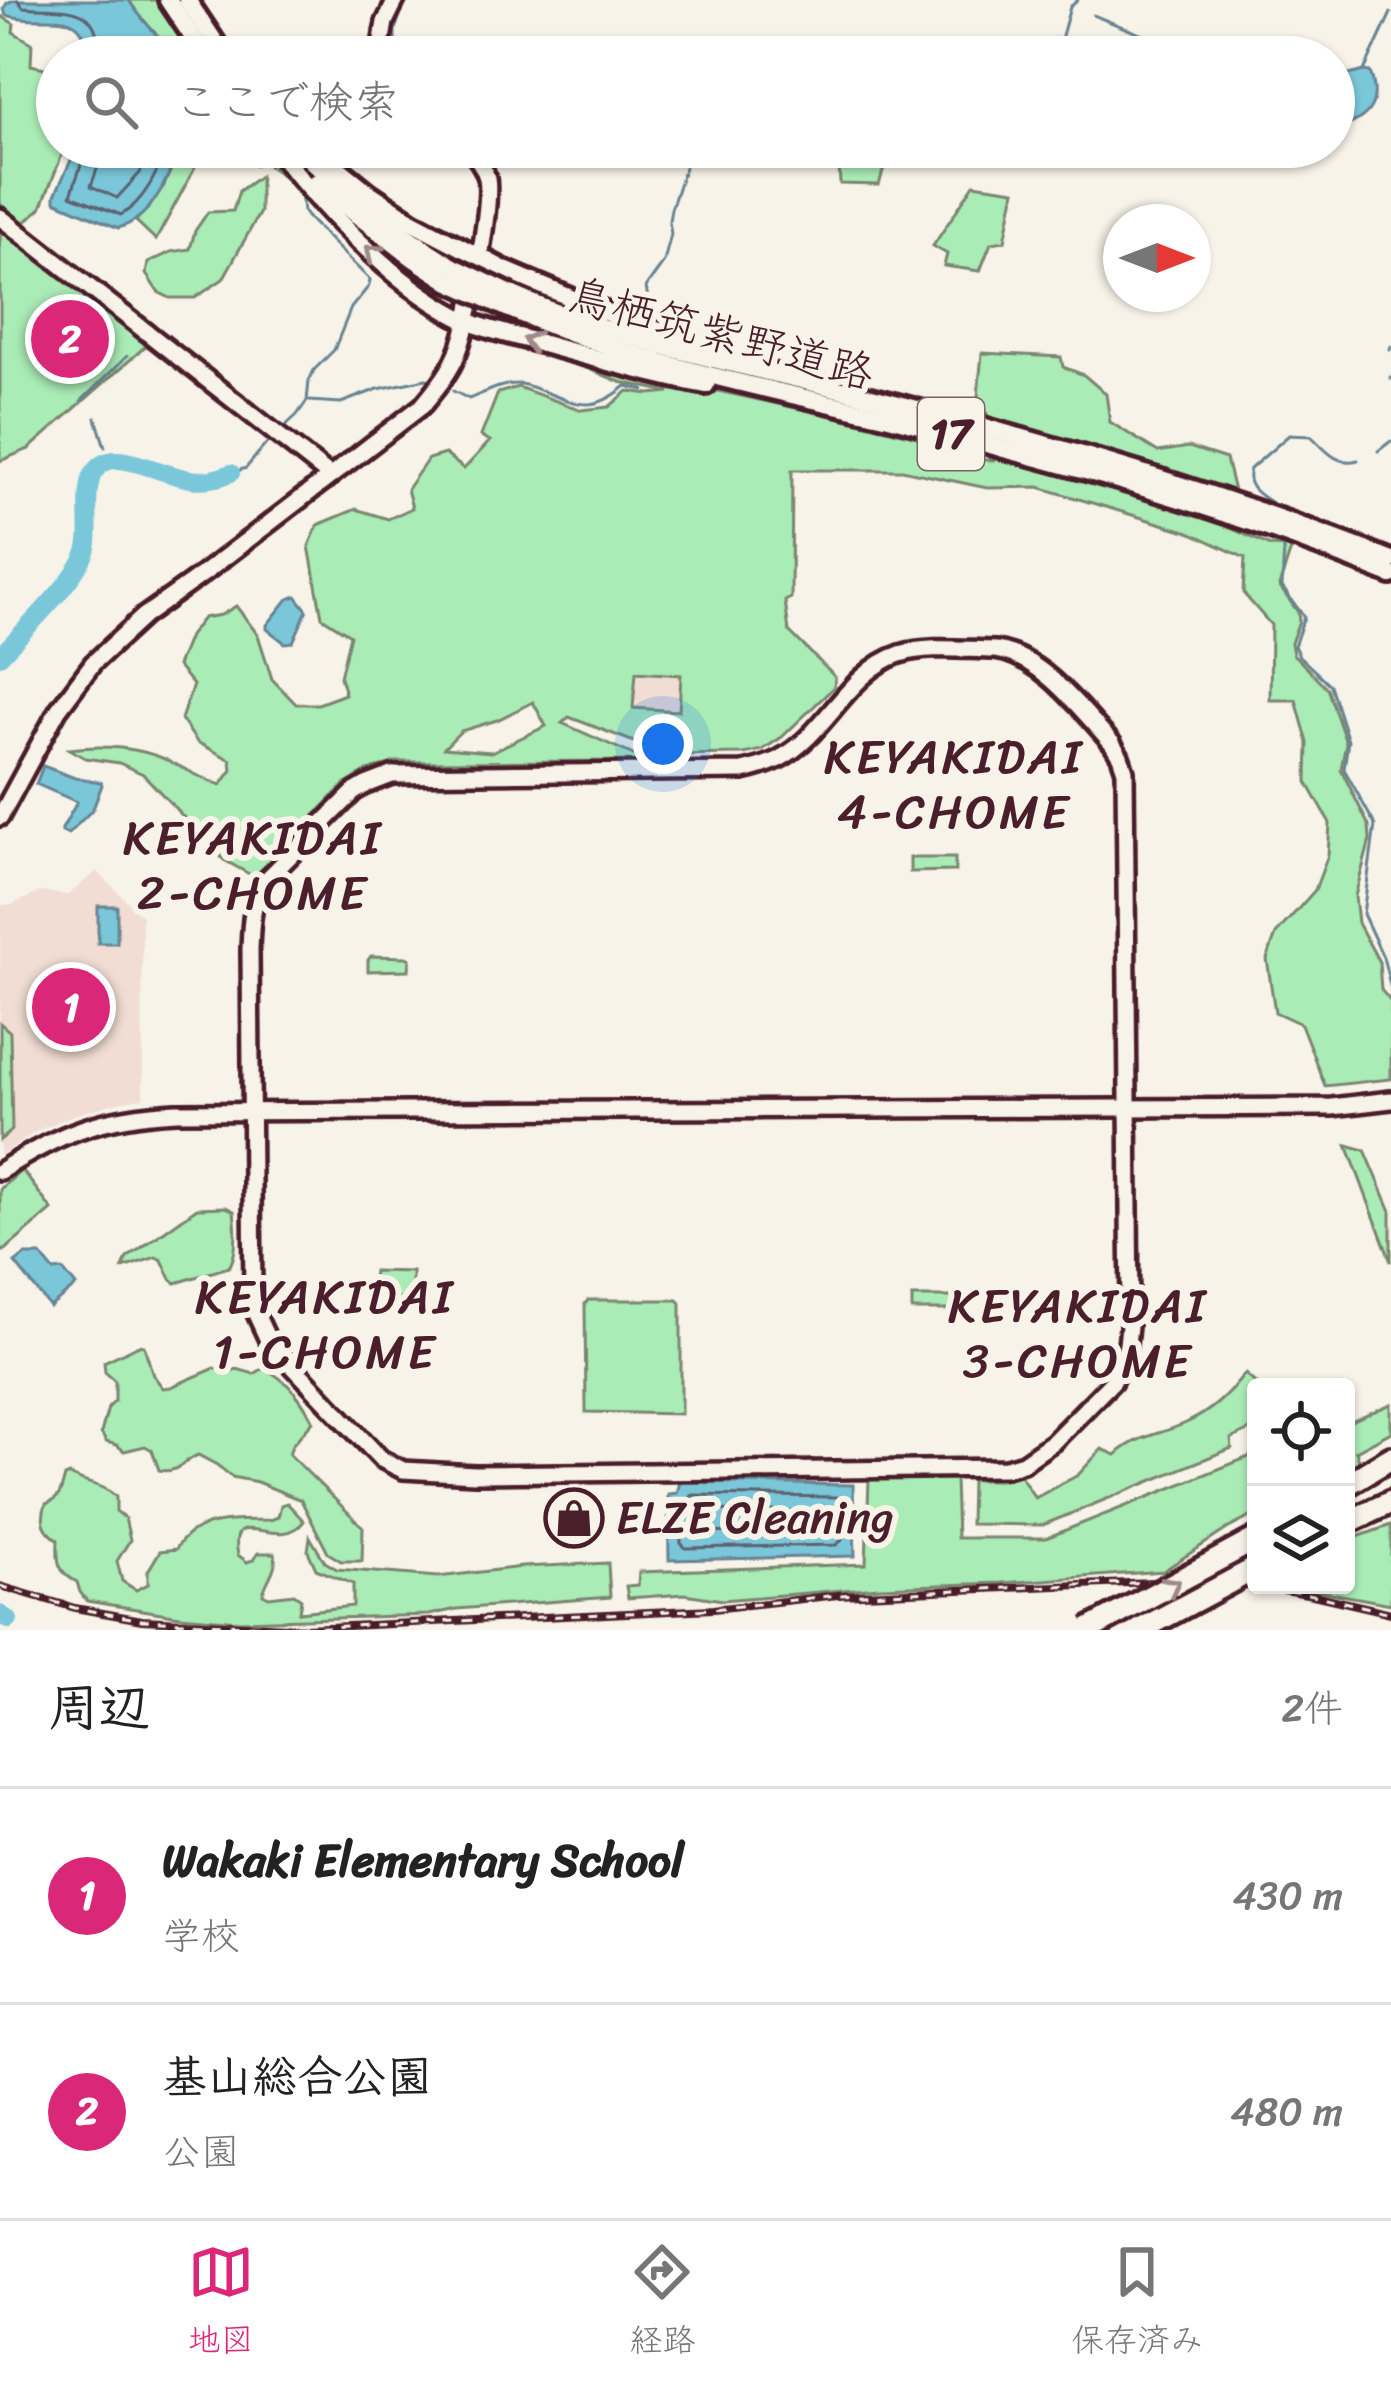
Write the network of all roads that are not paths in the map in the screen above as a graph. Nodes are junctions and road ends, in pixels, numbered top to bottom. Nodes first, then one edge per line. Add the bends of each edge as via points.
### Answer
1 (168, 0) edge
2 (188, 0) edge
3 (396, 0) edge
4 (192, 36) edge
5 (211, 36) edge
6 (383, 36) edge
7 (292, 168) edge
8 (299, 168) edge
9 (318, 168) edge
10 (337, 168) edge
11 (483, 168) edge
12 (0, 217) edge
13 (479, 256) junction
14 (452, 274) junction
15 (466, 321) junction
16 (811, 392) junction
17 (330, 476) junction
18 (1391, 560) edge
19 (1391, 575) edge
20 (0, 817) edge
21 (1391, 1100) edge
22 (1126, 1106) junction
23 (250, 1112) junction
24 (0, 1171) edge
25 (1391, 1458) edge
26 (1391, 1473) edge
27 (1352, 1486) edge
28 (1355, 1487) edge
29 (1391, 1502) edge
30 (1355, 1519) edge
31 (1247, 1544) edge
32 (1247, 1573) edge
33 (1088, 1630) edge
34 (1140, 1630) edge

1 - 4 main road
2 - 5 main road
3 - 6 street
15 -> 7 main road via 356,238
8 - 14 main road, 鳥栖筑紫野道路 / 17 via 357,217
9 - 14 main road, 17
10 - 13 main road via 412,222
11 - 13 street via 488,187
12 - 17 street
13 - 15 street
13 - 16 main road
14 - 16 main road, 鳥栖筑紫野道路 / 17, bridge via 592,342
16 -> 15 main road via 700,384
15 - 17 street via 444,380 422,406
16 - 18 main road, 17 via 1113,463
16 - 19 main road, 鳥栖筑紫野道路 / 17 via 1132,484
17 - 20 street via 93,663
21 - 22 street
22 - 23 street
22 - 23 street via 1126,1354 1113,1381 1036,1456 988,1469 496,1474 391,1465 268,1340 253,1299
22 - 23 street via 1125,771 1112,743 1035,665 995,650 914,651 886,660 795,748 743,771 418,773 365,785 258,891
23 - 24 street via 108,1120 65,1133
25 - 27 highway
26 - 28 highway
29 - 30 highway
33 -> 31 highway, bridge
32 - 34 highway, bridge

